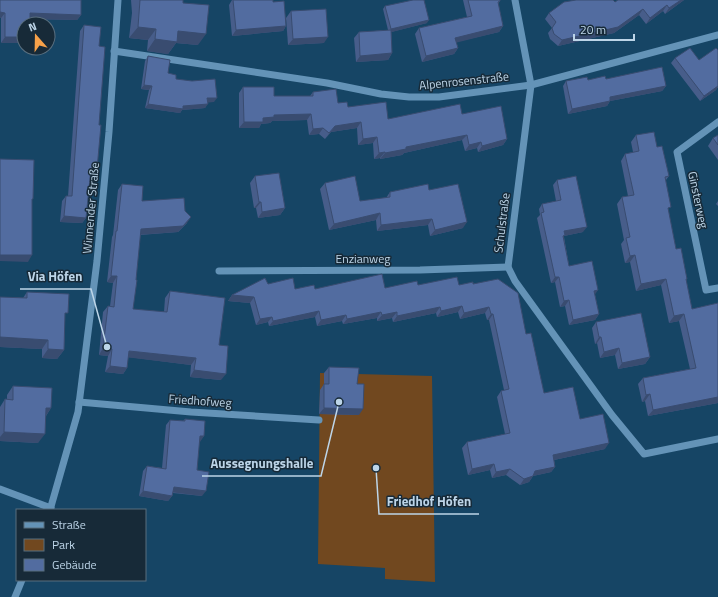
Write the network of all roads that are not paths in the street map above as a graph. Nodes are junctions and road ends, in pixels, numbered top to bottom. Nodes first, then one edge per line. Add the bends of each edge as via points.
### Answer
1 (118, 0) edge
2 (515, 0) edge
3 (718, 35) edge
4 (114, 51) junction
5 (531, 85) junction
6 (718, 122) edge
7 (508, 266) junction
8 (219, 271) dead end
9 (718, 288) edge
10 (79, 402) junction
11 (319, 420) dead end
12 (718, 439) edge
13 (0, 489) edge
14 (50, 509) edge
15 (22, 581) edge
16 (15, 597) edge

1 - 4 street, Winnender Straße
2 - 5 street, Schulstraße
3 - 5 street, Alpenrosenstraße
4 - 5 street, Alpenrosenstraße via 409,97 439,97
4 - 10 street, Winnender Straße via 97,261
5 - 7 street, Schulstraße
6 - 9 street, Ginsterweg via 677,152 706,290
7 - 8 street, Enzianweg via 420,270
7 - 12 street, Schulstraße via 519,287 608,410 644,454
10 - 11 street, Friedhofweg
10 - 14 street, Winnender Straße
13 - 14 street
15 - 16 street

